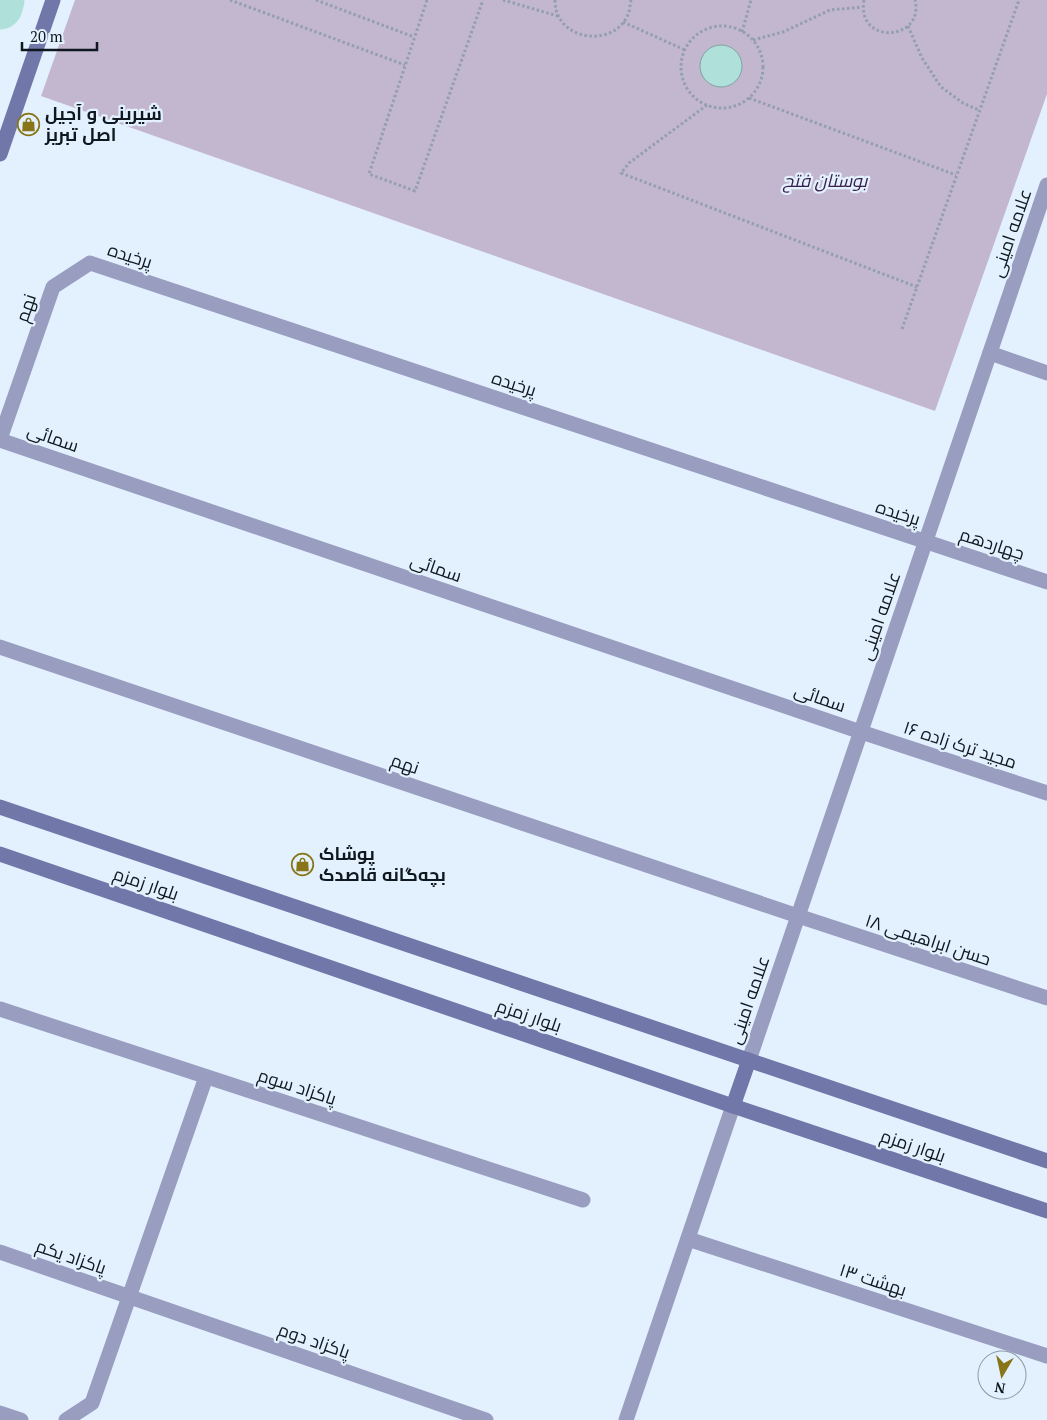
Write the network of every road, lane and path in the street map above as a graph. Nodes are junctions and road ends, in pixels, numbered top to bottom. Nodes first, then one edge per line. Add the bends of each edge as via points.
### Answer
1 (53, 0) edge
2 (230, 0) edge
3 (316, 0) edge
4 (427, 0) edge
5 (483, 0) edge
6 (503, 0) edge
7 (555, 0) edge
8 (631, 0) edge
9 (751, 0) edge
10 (864, 0) edge
11 (915, 0) edge
12 (1018, 0) edge
13 (862, 7) junction
14 (559, 17) junction
15 (623, 22) junction
16 (908, 26) junction
17 (742, 32) junction
18 (414, 37) junction
19 (753, 40) junction
20 (685, 50) junction
21 (405, 65) junction
22 (748, 98) junction
23 (707, 106) junction
24 (979, 110) junction
25 (0, 154) edge
26 (956, 175) junction
27 (1047, 184) edge
28 (90, 263) joint
29 (916, 287) junction
30 (902, 329) dead end
31 (990, 353) junction
32 (1047, 373) edge
33 (0, 440) edge
34 (925, 542) junction
35 (1047, 582) edge
36 (0, 647) edge
37 (861, 732) junction
38 (1047, 793) edge
39 (0, 807) edge
40 (0, 854) edge
41 (798, 916) junction
42 (1047, 998) edge
43 (0, 1009) edge
44 (749, 1060) junction
45 (206, 1077) junction
46 (734, 1106) junction
47 (1047, 1161) edge
48 (583, 1200) dead end
49 (1047, 1211) edge
50 (688, 1239) junction
51 (0, 1252) edge
52 (129, 1296) junction
53 (1047, 1356) edge
54 (0, 1413) edge
55 (21, 1420) edge
56 (66, 1420) edge
57 (486, 1420) edge
58 (626, 1420) edge

1 - 25 main road
2 - 21 path
3 - 18 path
4 - 18 path
5 - 21 path via 415,191 369,174
6 - 14 path
7 - 14 path
8 - 15 path
9 - 17 path
10 - 13 path
11 - 16 path via 916,11
12 - 24 path
13 - 16 path via 868,23 883,33 892,34
13 - 19 path via 830,10 783,32
14 - 15 path via 578,34 591,37 603,36
15 - 20 path
16 - 24 path via 922,58 941,87
17 - 19 path
17 - 20 path via 729,27 703,31
18 - 21 path
19 - 22 path via 760,52 762,78 756,91
20 - 23 path via 682,76 696,99
22 - 23 path via 734,107
22 - 26 path
23 - 29 path via 621,172
24 - 26 path
26 - 29 path
27 - 31 street, علامه امینی
28 - 33 street, نهم via 53,287
28 - 34 street, پرخیده
29 - 30 path
31 - 32 street
31 - 34 street, علامه امینی
33 - 37 street, سمائی
34 - 35 street, چهاردهم
34 - 37 street, علامه امینی
36 - 41 street, نهم
37 - 38 street, مجید ترک زاده ۱۶
37 - 41 street, علامه امینی
39 - 44 main road, بلوار زمزم
40 - 46 main road, بلوار زمزم
41 - 42 street, حسن ابراهیمی ۱۸
41 - 44 street, علامه امینی
43 - 45 street, پاکزاد سوم
44 - 46 main road
44 - 47 main road, بلوار زمزم
45 - 48 street, پاکزاد سوم
45 - 52 street
46 - 49 main road, بلوار زمزم
46 - 50 street
50 - 53 street, بهشت ۱۳
50 - 58 street
51 - 52 street, پاکزاد یکم
52 - 56 street via 92,1403
52 - 57 street, پاکزاد دوم
54 - 55 street

